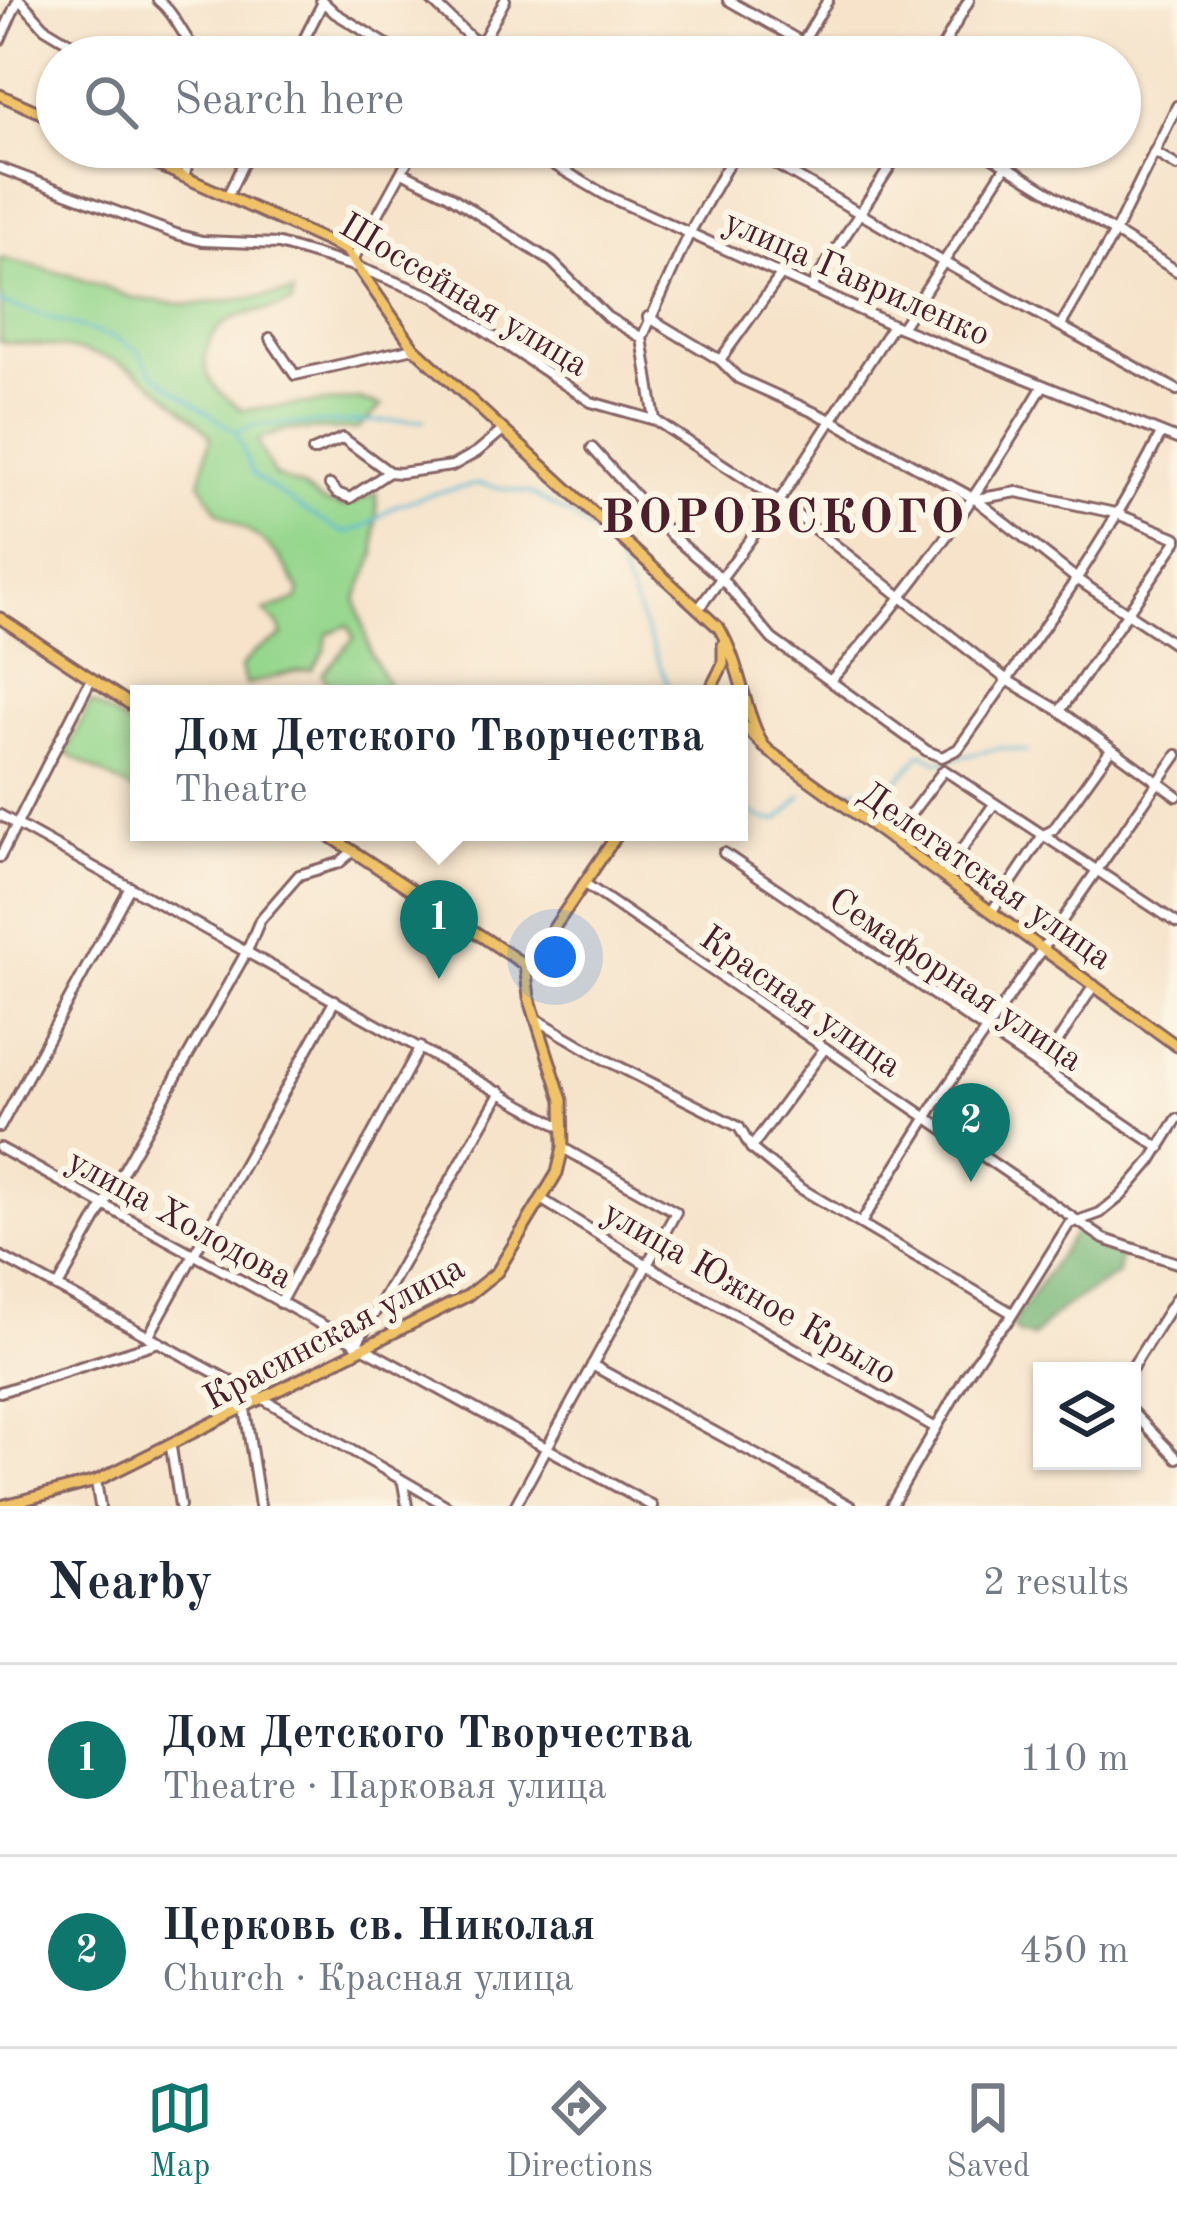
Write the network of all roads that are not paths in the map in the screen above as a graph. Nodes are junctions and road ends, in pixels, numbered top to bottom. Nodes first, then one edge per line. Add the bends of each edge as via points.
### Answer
1 (19, 0) edge
2 (158, 0) edge
3 (431, 0) edge
4 (505, 0) edge
5 (728, 0) edge
6 (828, 0) edge
7 (969, 0) edge
8 (322, 1) edge
9 (58, 36) edge
10 (183, 36) edge
11 (305, 36) edge
12 (375, 36) edge
13 (472, 36) edge
14 (480, 36) edge
15 (792, 36) edge
16 (807, 36) edge
17 (949, 36) edge
18 (0, 40) edge
19 (0, 95) edge
20 (1177, 106) edge
21 (36, 111) edge
22 (1154, 152) junction
23 (1177, 166) edge
24 (0, 168) edge
25 (166, 168) edge
26 (187, 168) edge
27 (241, 168) edge
28 (404, 168) edge
29 (560, 168) edge
30 (729, 168) edge
31 (780, 168) edge
32 (889, 168) edge
33 (1004, 168) edge
34 (1012, 168) edge
35 (402, 172) junction
36 (184, 176) junction
37 (228, 195) junction
38 (861, 212) junction
39 (690, 232) junction
40 (1114, 234) junction
41 (357, 263) junction
42 (945, 263) junction
43 (1177, 271) edge
44 (781, 275) junction
45 (811, 288) junction
46 (648, 317) junction
47 (1061, 325) junction
48 (897, 327) junction
49 (270, 338) dead end
50 (642, 338) junction
51 (414, 348) junction
52 (720, 360) junction
53 (1042, 386) junction
54 (1177, 390) edge
55 (655, 420) junction
56 (833, 421) junction
57 (503, 430) junction
58 (1161, 434) junction
59 (1177, 439) edge
60 (592, 448) dead end
61 (313, 451) dead end
62 (389, 472) junction
63 (330, 484) dead end
64 (975, 500) junction
65 (643, 502) junction
66 (779, 502) junction
67 (1115, 513) junction
68 (611, 530) junction
69 (1177, 539) edge
70 (722, 579) junction
71 (1078, 580) junction
72 (901, 596) junction
73 (699, 608) junction
74 (1126, 611) junction
75 (0, 618) edge
76 (719, 628) junction
77 (1177, 646) edge
78 (91, 679) junction
79 (831, 680) junction
80 (1007, 680) junction
81 (713, 685) edge
82 (740, 685) edge
83 (130, 704) edge
84 (1060, 711) junction
85 (748, 716) edge
86 (748, 730) edge
87 (764, 747) junction
88 (1112, 749) junction
89 (1177, 755) edge
90 (1158, 782) junction
91 (1177, 796) edge
92 (994, 804) junction
93 (0, 815) edge
94 (18, 825) junction
95 (1043, 835) junction
96 (891, 840) junction
97 (338, 841) edge
98 (613, 841) edge
99 (353, 851) junction
100 (724, 853) dead end
101 (0, 857) edge
102 (1098, 870) junction
103 (943, 877) junction
104 (584, 884) junction
105 (130, 887) junction
106 (992, 911) junction
107 (1177, 923) edge
108 (1045, 947) junction
109 (247, 951) junction
110 (525, 965) junction
111 (1095, 983) junction
112 (335, 1000) junction
113 (538, 1019) junction
114 (986, 1031) junction
115 (1176, 1041) edge
116 (421, 1047) junction
117 (825, 1048) junction
118 (1041, 1068) junction
119 (501, 1092) junction
120 (1177, 1118) edge
121 (926, 1120) junction
122 (0, 1126) edge
123 (565, 1129) junction
124 (0, 1148) edge
125 (563, 1148) junction
126 (751, 1148) junction
127 (1160, 1148) junction
128 (541, 1199) junction
129 (104, 1206) junction
130 (1080, 1220) junction
131 (861, 1223) junction
132 (194, 1255) junction
133 (0, 1256) edge
134 (1177, 1263) edge
135 (647, 1264) junction
136 (58, 1287) junction
137 (1177, 1297) edge
138 (280, 1303) junction
139 (1012, 1313) junction
140 (148, 1336) junction
141 (159, 1342) junction
142 (359, 1346) junction
143 (1136, 1362) edge
144 (592, 1365) junction
145 (0, 1392) edge
146 (265, 1400) junction
147 (245, 1409) junction
148 (1141, 1421) edge
149 (936, 1428) junction
150 (170, 1447) junction
151 (547, 1449) junction
152 (1177, 1458) edge
153 (96, 1481) junction
154 (403, 1482) junction
155 (21, 1503) edge
156 (1, 1506) edge
157 (100, 1506) edge
158 (180, 1506) edge
159 (260, 1506) edge
160 (407, 1506) edge
161 (447, 1506) edge
162 (515, 1506) edge
163 (652, 1506) edge
164 (850, 1506) edge
165 (891, 1506) edge

1 - 9 street
1 - 18 street
2 - 10 street
3 - 13 street
4 - 14 street
5 - 15 street
6 - 16 street
7 - 17 street
8 - 11 street
8 - 12 street
19 - 21 main road
20 - 22 street
22 - 23 street
22 - 40 street
24 - 41 street via 176,235 278,244
25 - 36 main road, Шоссейная улица
26 - 36 street
27 - 37 street
28 - 35 street
29 - 39 street, улица Гавриленко
30 - 39 street
31 - 38 street
32 - 38 street
33 - 42 street
34 - 40 street
35 - 41 street
35 - 50 street via 552,262 607,317
36 - 37 main road, Шоссейная улица
37 - 41 main road, Шоссейная улица via 336,243
38 - 42 street
38 - 45 street
39 - 44 street, улица Гавриленко
39 - 46 street
40 - 43 street
40 - 47 street
41 - 51 main road
41 - 55 street, Шоссейная улица via 434,297 591,402
42 - 47 street
42 - 48 street
44 - 45 street, улица Гавриленко
44 - 52 street
45 - 48 street, улица Гавриленко
46 - 50 street
46 - 52 street
47 - 54 street
48 - 53 street, улица Гавриленко
48 - 56 street
49 - 51 street via 302,376
50 - 55 street
51 - 57 main road
52 - 56 street via 738,378
53 - 58 street, улица Гавриленко
53 - 64 street
55 - 66 street, Шоссейная улица
56 - 64 street
56 - 66 street
57 - 62 street via 452,466
57 - 68 main road
58 - 59 street, улица Гавриленко
58 - 67 street
60 - 65 street
61 - 62 street via 343,438
62 - 63 street via 350,497
64 - 67 street via 1016,492
64 - 71 street
64 - 72 street
65 - 68 street
65 - 70 street
66 - 70 street
66 - 72 street, Шоссейная улица
67 - 69 street
67 - 71 street
68 - 73 main road
69 - 74 street
70 - 73 street
70 - 79 street via 772,639
71 - 74 street
71 - 80 street
72 - 79 street
72 - 80 street, Шоссейная улица
73 - 76 main road
74 - 77 street
74 - 84 street
75 - 78 main road
76 - 81 main road via 724,657
76 - 82 main road
78 - 83 main road
78 - 94 street
79 - 80 street via 942,757 958,749
80 - 84 street, Шоссейная улица
84 - 88 street, Шоссейная улица
85 - 87 main road
86 - 87 main road, Делегатская улица
87 - 96 main road, Делегатская улица
88 - 90 street, Шоссейная улица
88 - 95 street
89 - 90 street
90 - 91 street, Шоссейная улица
90 - 102 street
92 - 95 street
92 - 96 street via 944,770
92 - 103 street
93 - 94 street
94 - 101 street
94 - 105 street
95 - 102 street
95 - 106 street
96 - 103 main road, Делегатская улица
97 - 99 main road
98 - 104 main road
99 - 109 street via 299,875 260,920
99 - 110 main road
100 - 114 street, Семафорная улица
102 - 107 street
102 - 108 street
103 - 106 main road, Делегатская улица
104 - 110 main road
104 - 117 street, Красная улица
105 - 109 street
105 - 122 street
106 - 108 main road, Делегатская улица
108 - 111 main road, Делегатская улица
108 - 114 street
109 - 112 street
109 - 129 street
110 - 113 main road, Красинская улица
111 - 115 main road, Делегатская улица
111 - 118 street
112 - 116 street
112 - 132 street
113 - 123 main road, Красинская улица
113 - 126 street via 739,1127
114 - 118 street, Семафорная улица
114 - 121 street
116 - 119 street
116 - 138 street
117 - 121 street, Красная улица
117 - 126 street
118 - 127 street, Семафорная улица
119 - 123 street
119 - 142 street
120 - 127 street
121 - 130 street, Красная улица
121 - 131 street
123 - 125 main road, Красинская улица
124 - 129 street, улица Холодова
125 - 128 main road, Красинская улица
125 - 135 street, улица Южное Крыло via 676,1212
126 - 131 street
127 - 130 street via 1121,1196
128 - 135 street, улица Южное Крыло
128 - 142 main road, Красинская улица via 480,1288
129 - 132 street, улица Холодова
129 - 136 street
130 - 134 street, Красная улица via 1104,1239
130 - 139 street via 1069,1224
131 - 139 street
132 - 138 street, улица Холодова
132 - 140 street
133 - 136 street
135 - 144 street
135 - 149 street, улица Южное Крыло
136 - 140 street
137 - 143 street
138 - 142 street, улица Холодова
139 - 149 street
140 - 141 street
141 - 145 street
141 - 146 street
142 - 146 main road, Красинская улица
142 - 151 street, улица Холодова
144 - 151 street
144 - 164 street
146 - 147 main road, Красинская улица
146 - 154 street
147 - 150 main road, Красинская улица
147 - 159 street
148 - 152 street
149 - 165 street
150 - 153 main road, Красинская улица
150 - 158 street
151 - 162 street
151 - 163 street, улица Холодова
153 - 155 main road, Красинская улица
153 - 157 street
154 - 160 street
154 - 161 street
155 - 156 main road, Красинская улица

